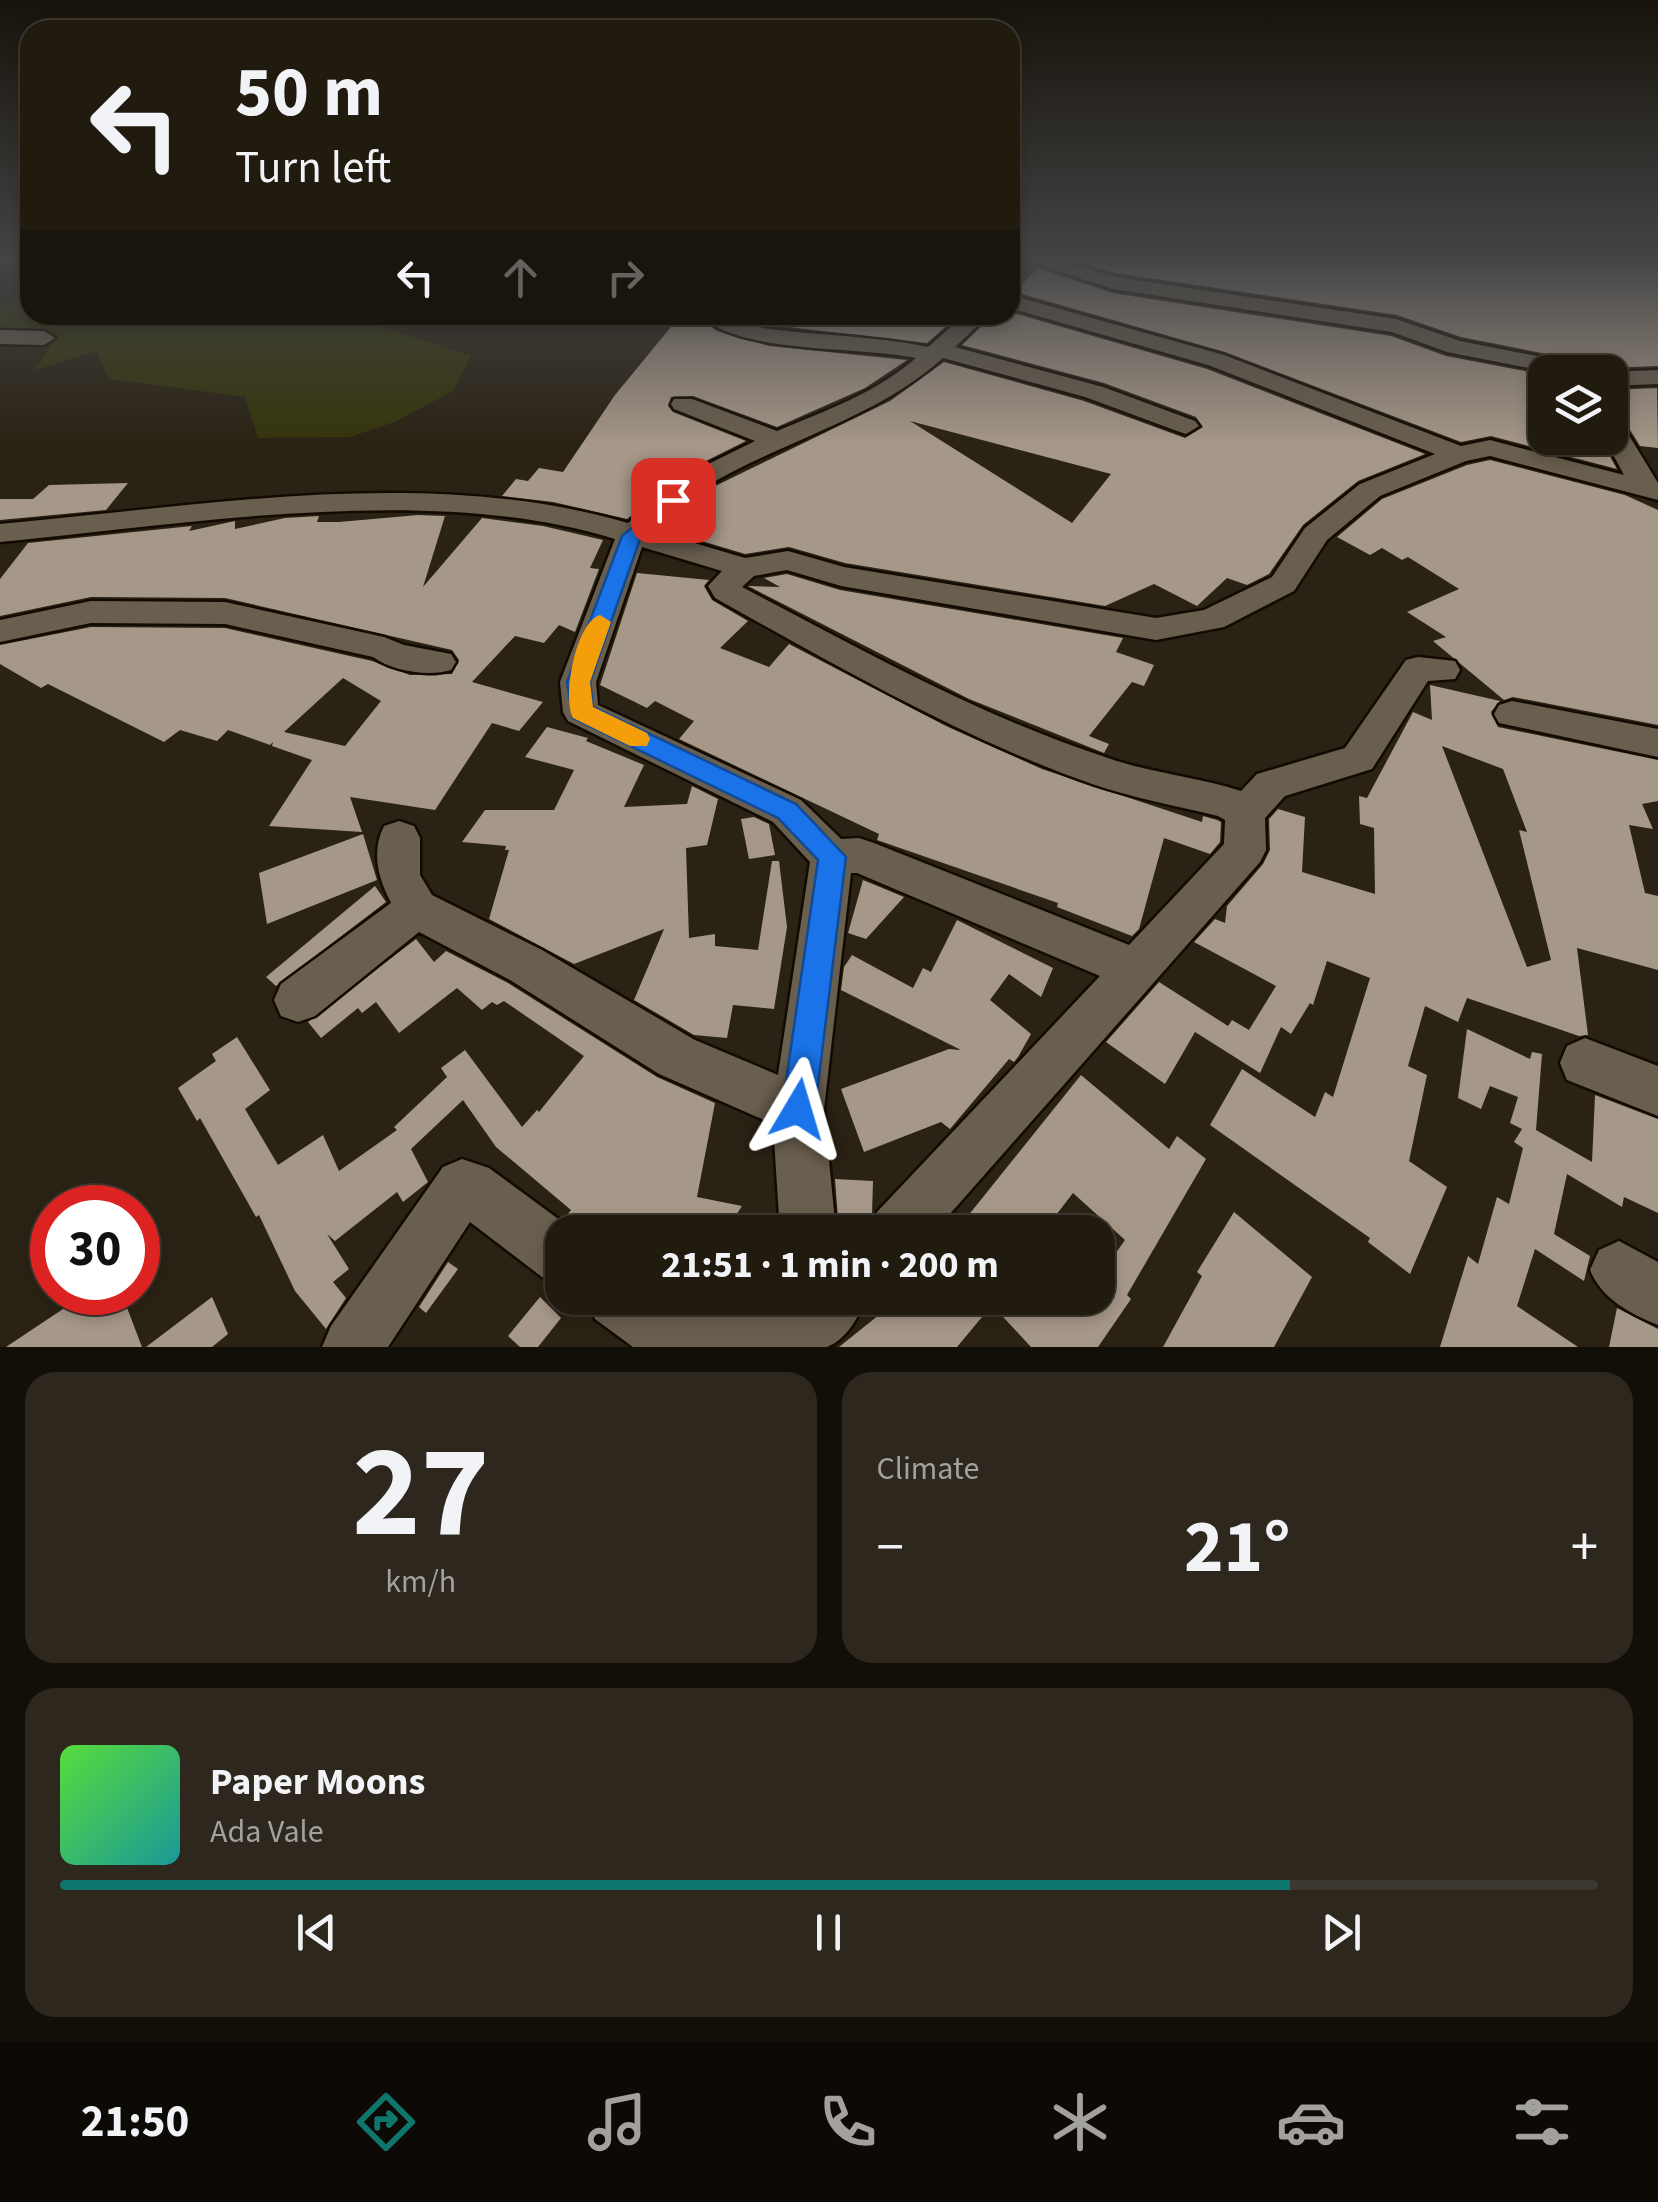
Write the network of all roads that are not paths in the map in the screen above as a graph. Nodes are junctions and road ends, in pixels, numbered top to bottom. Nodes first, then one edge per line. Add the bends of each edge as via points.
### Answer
1 (1078, 320) edge
2 (1356, 320) edge
3 (724, 325) edge
4 (967, 325) edge
5 (0, 338) edge
6 (44, 338) dead end
7 (936, 352) junction
8 (1528, 361) edge
9 (1658, 377) edge
10 (1628, 378) edge
11 (683, 404) dead end
12 (1186, 426) dead end
13 (776, 440) junction
14 (1628, 452) edge
15 (1459, 454) junction
16 (1652, 490) edge
17 (0, 534) edge
18 (631, 536) junction
19 (744, 568) junction
20 (0, 631) edge
21 (439, 662) dead end
22 (1443, 670) dead end
23 (1512, 714) dead end
24 (1658, 743) edge
25 (1245, 813) junction
26 (399, 838) dead end
27 (832, 857) junction
28 (416, 909) junction
29 (1138, 970) junction
30 (298, 1000) dead end
31 (1585, 1063) dead end
32 (1658, 1091) edge
33 (798, 1109) junction
34 (807, 1215) edge
35 (913, 1215) edge
36 (545, 1244) edge
37 (640, 1315) edge
38 (822, 1316) edge
39 (352, 1347) edge

1 - 15 street via 1216,360
2 - 8 street
3 - 7 street
4 - 7 street
5 - 6 street
7 - 12 street via 1094,392
7 - 13 street via 850,410
9 - 10 street
11 - 13 street
13 - 18 street via 694,482
14 - 16 street
15 - 16 street via 1490,448
15 - 19 street via 1370,490 1316,534 1283,584 1212,618 1156,628 841,576 788,560
17 - 18 street via 326,504 426,503 572,516
18 - 19 street
18 - 27 street via 578,682 581,712 787,811
19 - 25 street via 726,591 852,659 1058,756 1230,803
20 - 21 street via 91,612 225,613
22 - 25 street via 1418,669 1358,759 1272,785
23 - 24 street
25 - 29 street via 1245,850
26 - 28 street via 399,877
27 - 29 street via 858,856
27 - 33 street
28 - 30 street
28 - 33 street via 677,1057
29 - 35 street
31 - 32 street
33 - 34 street
36 - 39 street via 462,1186
37 - 38 street via 663,1332

